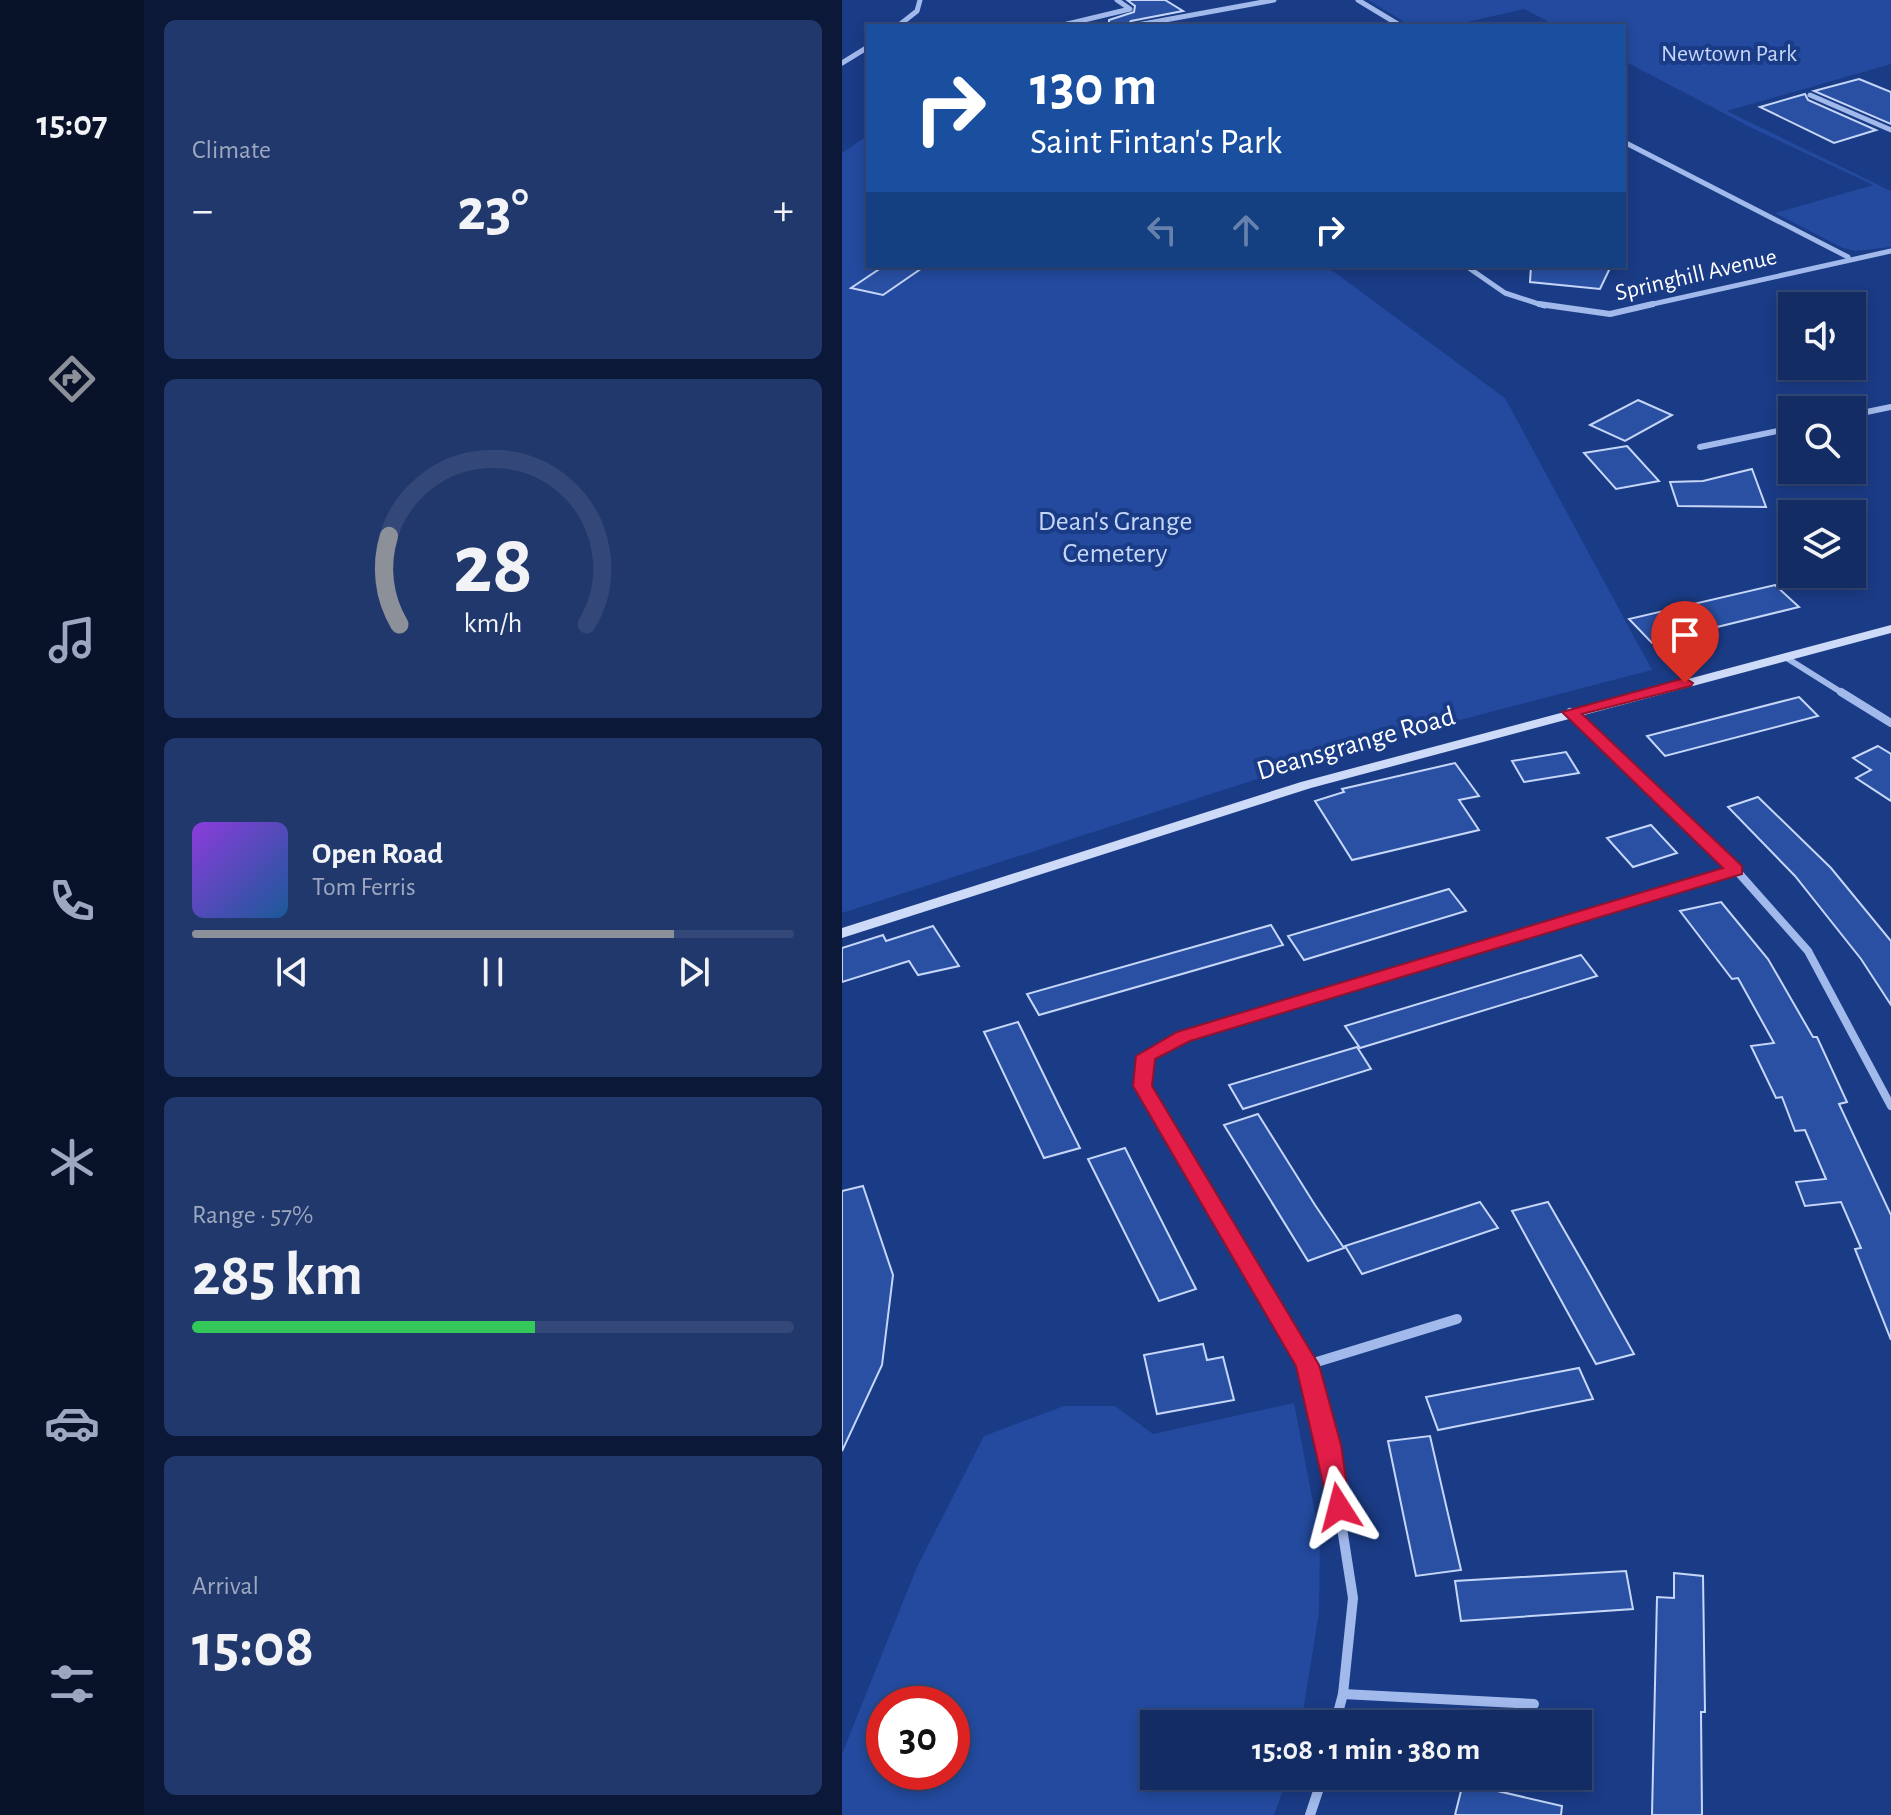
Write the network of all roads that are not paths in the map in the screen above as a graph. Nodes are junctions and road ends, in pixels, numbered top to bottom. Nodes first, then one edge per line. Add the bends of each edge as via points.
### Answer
1 (920, 0) edge
2 (1117, 0) edge
3 (1274, 0) edge
4 (1358, 0) edge
5 (901, 24) edge
6 (1067, 24) edge
7 (1143, 24) edge
8 (1398, 24) edge
9 (866, 48) edge
10 (842, 63) edge
11 (1810, 95) dead end
12 (1891, 130) edge
13 (1626, 143) edge
14 (1891, 251) edge
15 (1848, 258) junction
16 (1469, 268) edge
17 (1891, 407) edge
18 (1866, 412) edge
19 (1778, 431) edge
20 (1700, 447) dead end
21 (1891, 629) edge
22 (1785, 657) junction
23 (1570, 712) junction
24 (1891, 723) edge
25 (1736, 870) junction
26 (842, 933) edge
27 (1891, 1106) edge
28 (1457, 1319) dead end
29 (1307, 1365) junction
30 (1343, 1694) junction
31 (1534, 1704) dead end
32 (1339, 1710) edge
33 (1318, 1790) edge
34 (1310, 1815) edge

1 - 5 street via 917,11
2 - 6 street via 1130,9
3 - 7 street
4 - 8 street
9 - 10 street
11 - 12 street
13 - 15 street, Springhill Avenue
14 - 15 street, Springhill Avenue
15 - 16 street, Springhill Avenue via 1610,314 1551,308 1505,293
17 - 18 street
19 - 20 street
21 - 22 main road, Deansgrange Road
22 - 23 main road, Deansgrange Road
22 - 24 street
23 - 25 street
23 - 26 main road, Deansgrange Road via 1276,793
25 - 27 street via 1808,951
25 - 29 street via 1183,1037 1146,1056 1143,1086
28 - 29 street
29 - 30 street via 1329,1445 1353,1598
30 - 31 street
30 - 32 street
33 - 34 street

